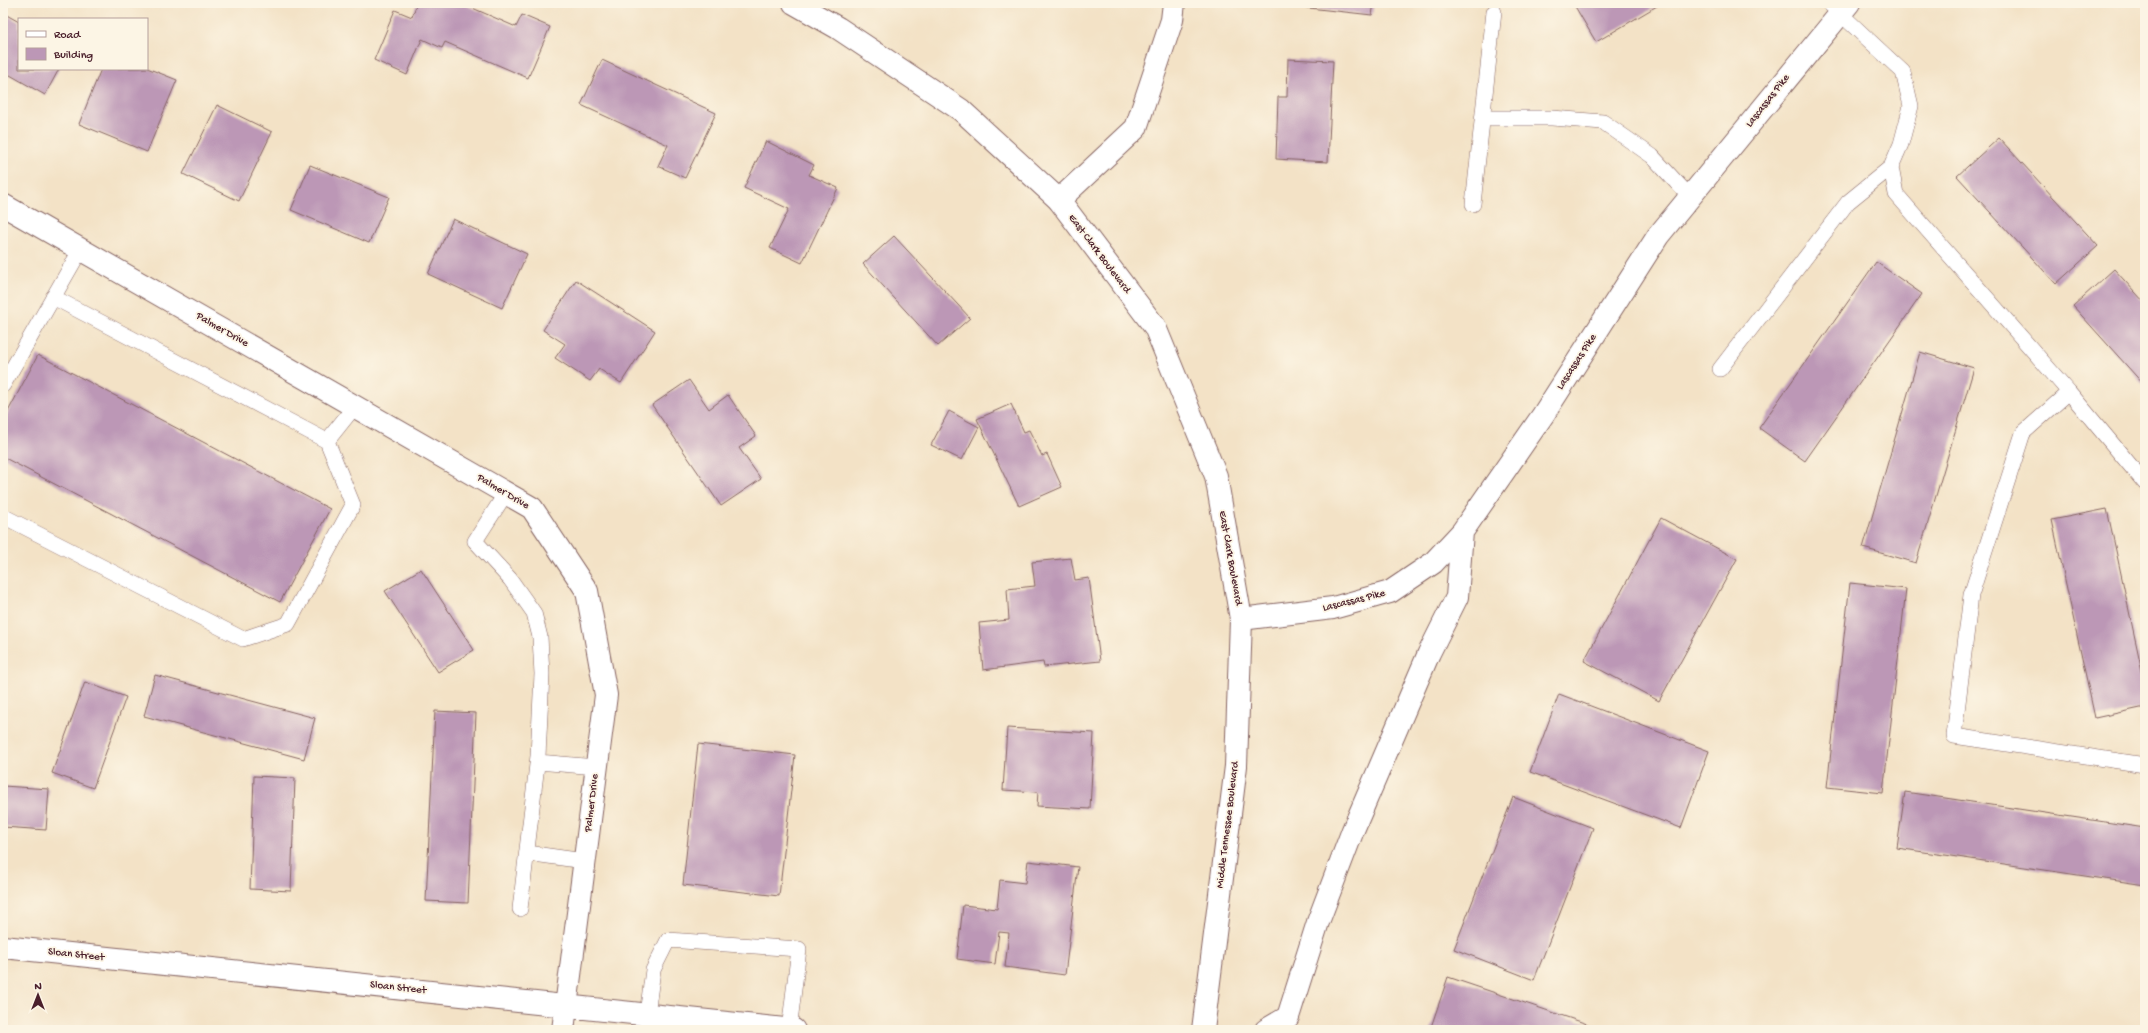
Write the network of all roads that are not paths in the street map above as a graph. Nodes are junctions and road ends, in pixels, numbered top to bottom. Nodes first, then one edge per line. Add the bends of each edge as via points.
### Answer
1 (794, 3) edge
2 (1174, 3) edge
3 (1839, 7) edge
4 (1494, 12) dead end
5 (1483, 118) junction
6 (1891, 167) junction
7 (1690, 197) junction
8 (1059, 200) junction
9 (1473, 204) dead end
10 (3, 205) edge
11 (81, 249) junction
12 (53, 297) junction
13 (1720, 369) dead end
14 (3, 385) edge
15 (2069, 392) junction
16 (355, 406) junction
17 (327, 441) junction
18 (2145, 483) edge
19 (506, 493) junction
20 (3, 516) edge
21 (1462, 532) junction
22 (1241, 619) junction
23 (538, 762) junction
24 (2145, 765) edge
25 (596, 767) junction
26 (526, 853) junction
27 (584, 861) junction
28 (520, 909) dead end
29 (3, 947) edge
30 (566, 1006) junction
31 (648, 1014) junction
32 (563, 1030) edge
33 (789, 1030) edge
34 (794, 1030) edge
35 (1203, 1030) edge
36 (1266, 1030) edge

1 - 8 main road, East Clark Boulevard via 838,28 961,110
2 - 8 main road via 1172,20 1136,128
3 - 6 lane via 1903,72 1911,106 1901,144
3 - 7 main road, Lascassas Pike
4 - 5 lane
5 - 7 lane via 1552,118 1603,122 1652,156
5 - 9 lane
6 - 13 lane via 1848,202
6 - 15 lane via 1896,194
7 - 21 main road, Lascassas Pike via 1658,236 1543,415
8 - 22 main road, East Clark Boulevard via 1155,327 1216,476
10 - 11 main road, Palmer Drive
11 - 12 lane
11 - 16 main road, Palmer Drive
12 - 14 lane
12 - 17 lane
15 - 18 lane
15 - 24 lane via 2023,434 1971,594 1954,736
16 - 17 lane
16 - 19 main road, Palmer Drive
17 - 20 lane via 353,505 288,624 243,639
19 - 23 lane via 474,541 510,579 534,613 540,637 542,674
19 - 25 main road, Palmer Drive via 532,508 587,591 606,695
21 - 22 main road, Lascassas Pike via 1433,563 1390,592 1333,608
21 - 36 main road via 1457,597 1429,653 1353,830 1318,922 1288,1016
22 - 35 main road, Middle Tennessee Boulevard via 1236,766
23 - 25 lane
23 - 26 lane
25 - 27 main road, Palmer Drive
26 - 27 lane
26 - 28 lane
27 - 30 main road, Palmer Drive
29 - 30 main road, Sloan Street
30 - 31 main road, Sloan Street
30 - 32 main road, Palmer Drive
31 - 33 main road, Sloan Street
31 - 33 lane via 653,970 668,940 799,949
33 - 34 main road, Sloan Street

